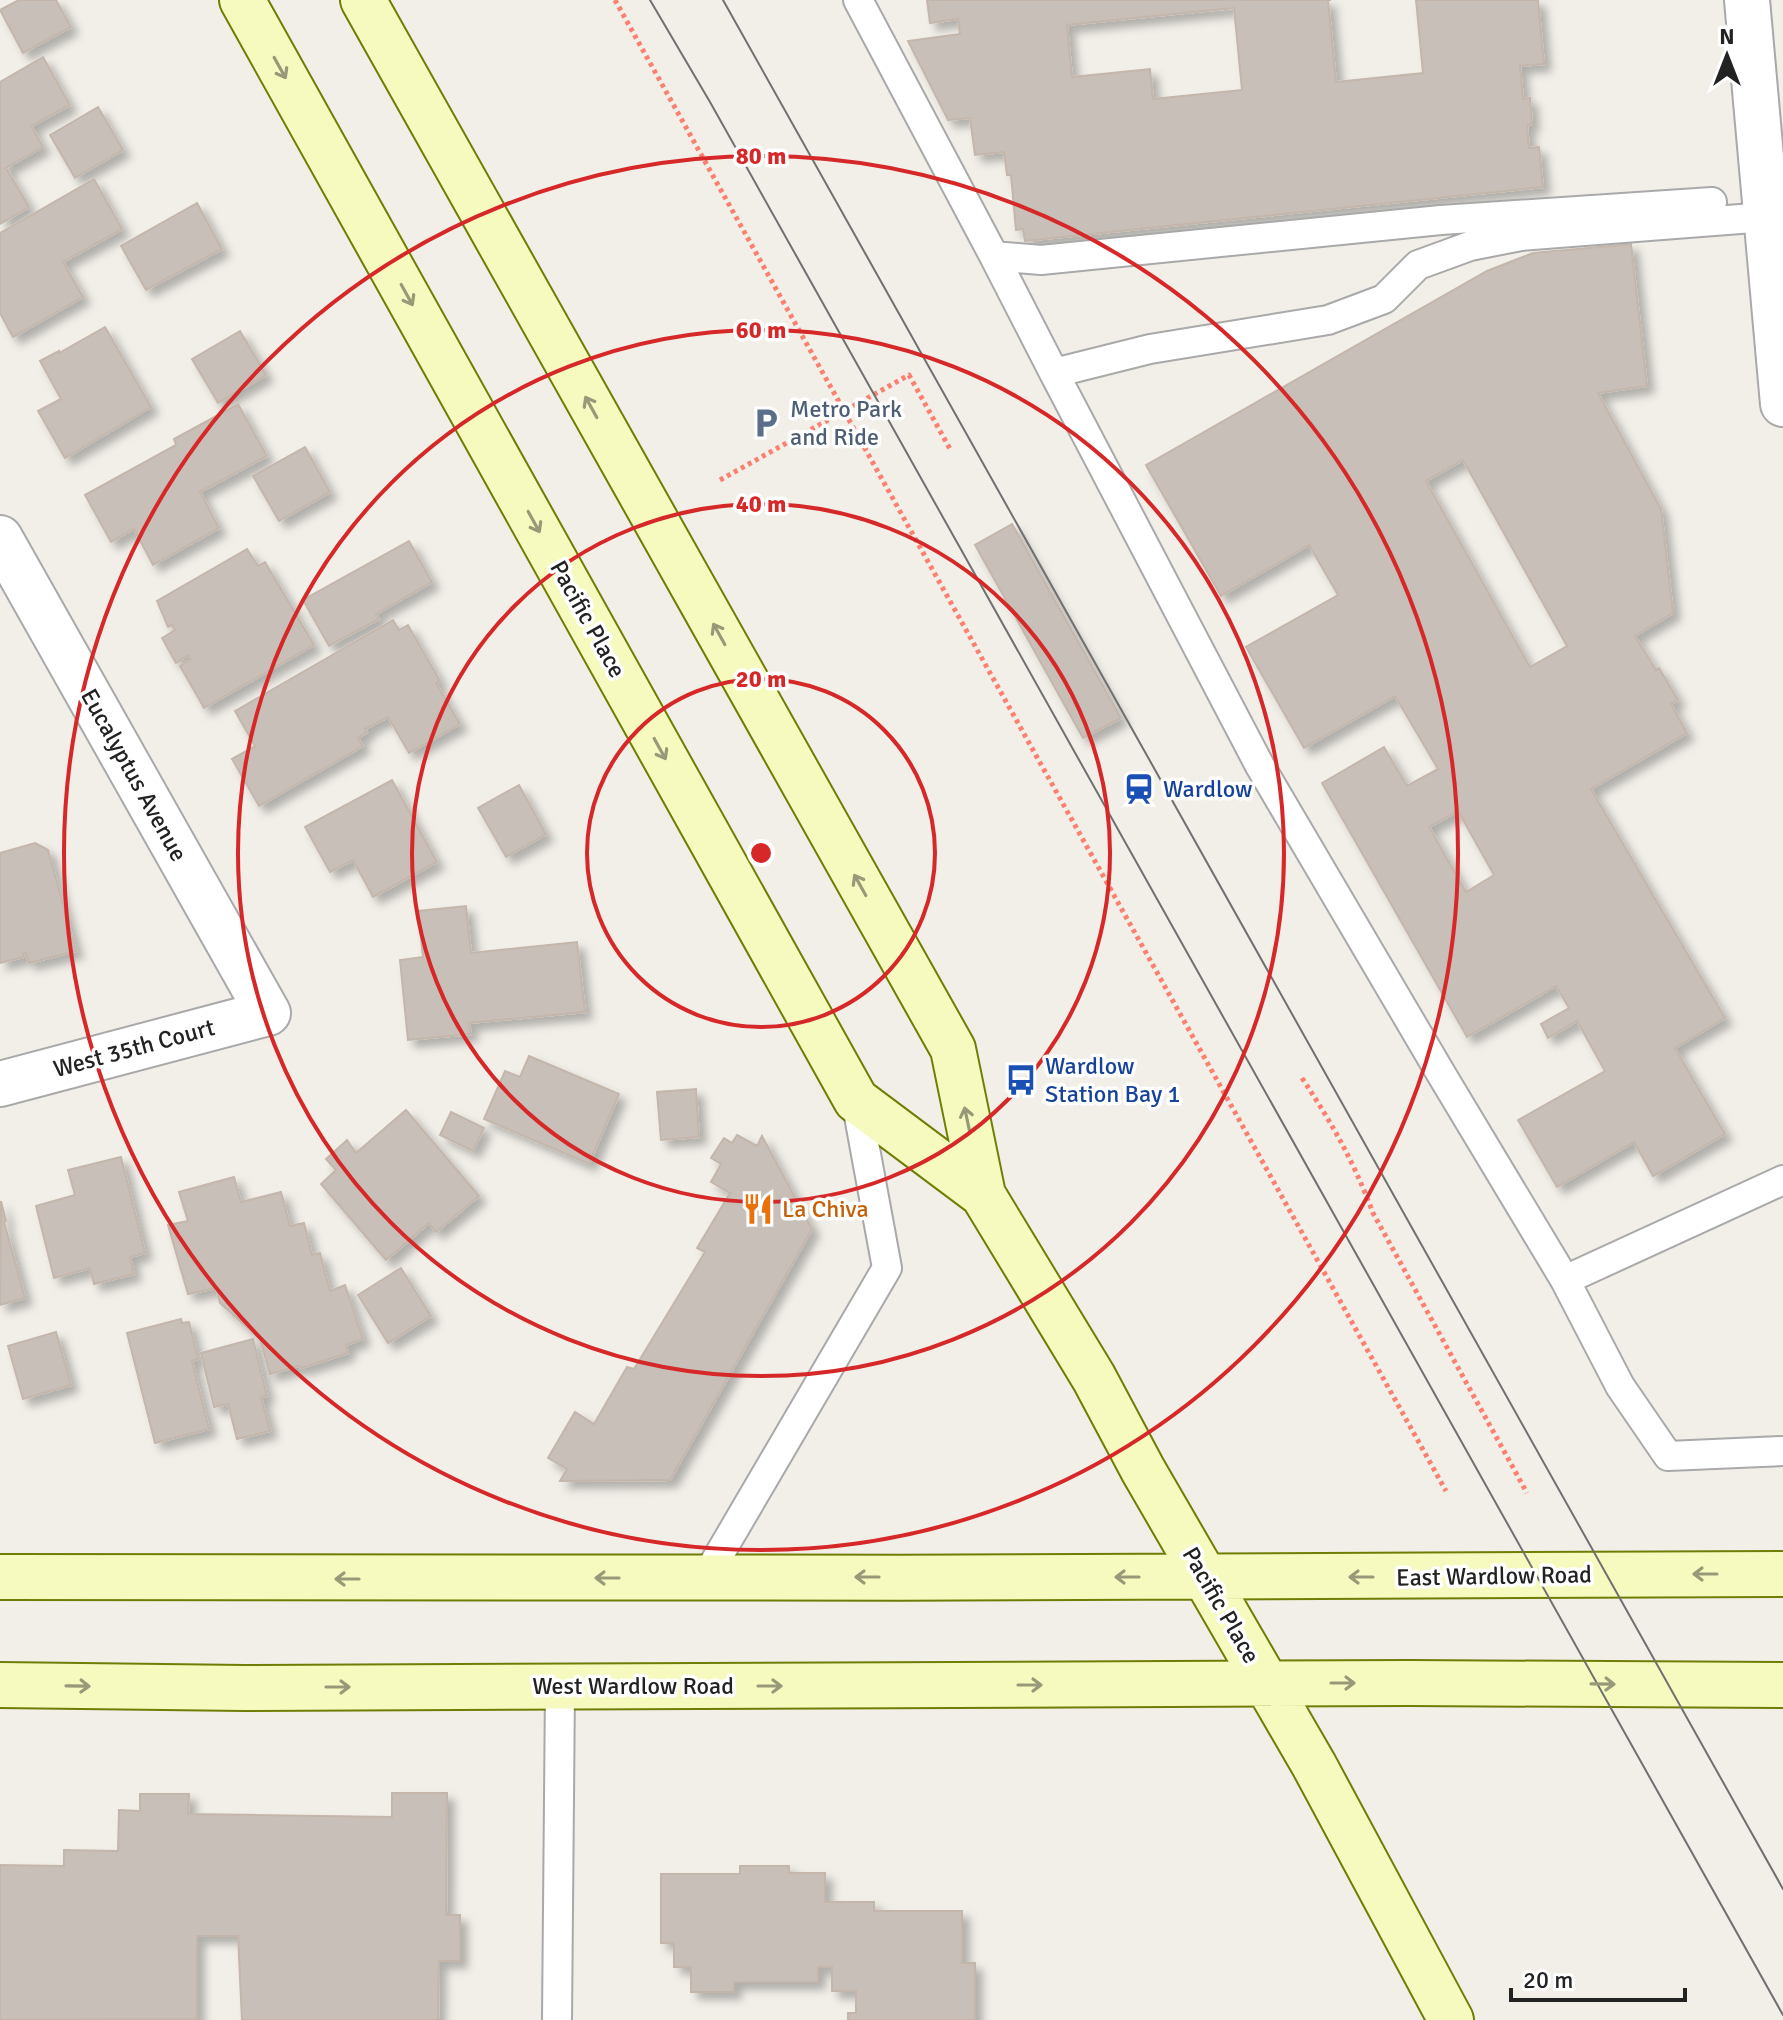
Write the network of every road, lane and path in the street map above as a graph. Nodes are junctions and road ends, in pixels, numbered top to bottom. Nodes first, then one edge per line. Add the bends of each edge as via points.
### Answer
1 (242, 0) edge
2 (363, 0) edge
3 (615, 0) edge
4 (858, 0) edge
5 (1747, 0) edge
6 (1765, 208) junction
7 (994, 256) junction
8 (1054, 373) junction
9 (1783, 404) edge
10 (845, 411) junction
11 (950, 449) dead end
12 (720, 480) dead end
13 (0, 538) edge
14 (268, 1013) joint
15 (1302, 1078) dead end
16 (0, 1084) edge
17 (856, 1100) junction
18 (1783, 1180) edge
19 (983, 1195) junction
20 (1565, 1280) junction
21 (1783, 1451) edge
22 (1446, 1491) dead end
23 (1527, 1493) dead end
24 (1783, 1574) edge
25 (1205, 1576) junction
26 (0, 1577) edge
27 (706, 1577) junction
28 (1265, 1684) junction
29 (0, 1685) edge
30 (1783, 1685) edge
31 (560, 1687) junction
32 (557, 2020) edge
33 (1451, 2020) edge

1 -> 17 main road, Pacific Place
19 -> 2 main road, Pacific Place via 953,1049
3 - 10 path
4 - 7 lane
5 - 6 street
6 - 7 lane via 1441,220 1041,260
6 - 8 lane via 1470,246 1418,265 1384,299 1328,320 1150,349
6 - 9 street
7 - 8 lane
8 - 20 lane via 1260,766
10 - 11 path via 909,375
10 - 12 path
10 - 22 path
13 - 14 street, Eucalyptus Avenue
14 - 16 street, West 35th Court
15 - 23 path via 1339,1135 1373,1213
17 - 19 main road, Pacific Place
17 - 27 lane via 887,1268
18 - 20 lane
19 - 25 main road, Pacific Place
20 - 21 lane via 1620,1386 1668,1456
24 -> 25 main road, East Wardlow Road
25 -> 27 main road
25 - 28 main road, Pacific Place
27 -> 26 main road
28 -> 30 main road
31 -> 28 main road, West Wardlow Road
28 - 33 main road, Pacific Place
29 -> 31 main road, West Wardlow Road
31 - 32 lane

